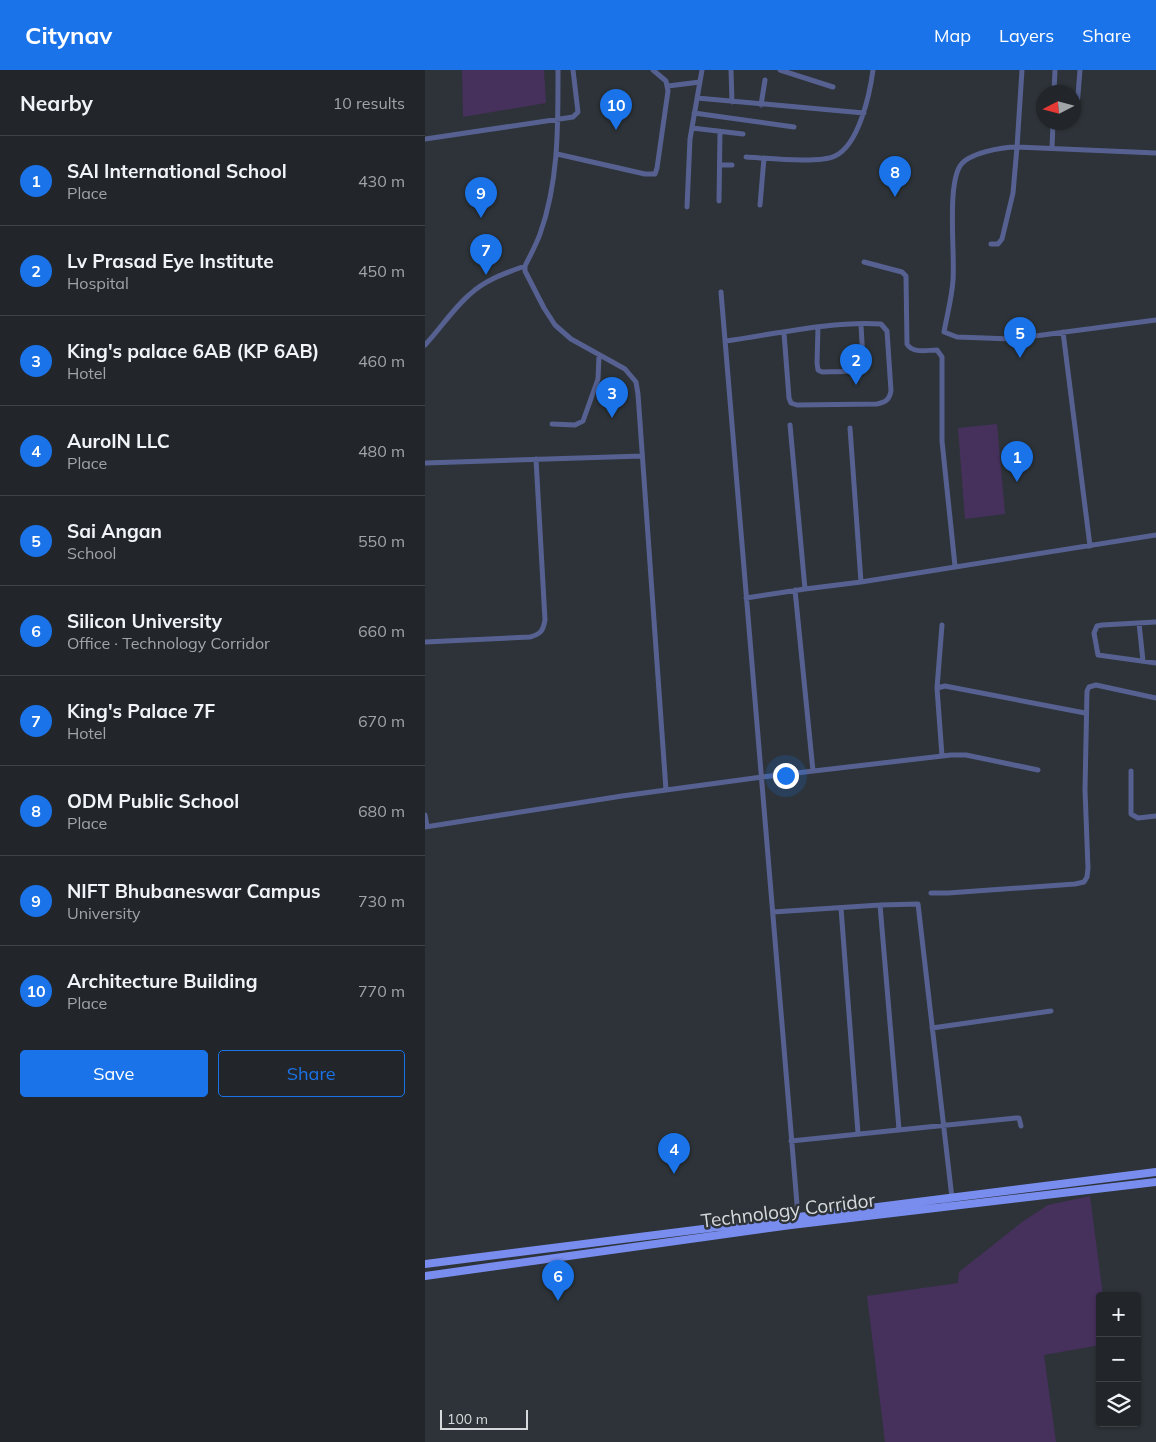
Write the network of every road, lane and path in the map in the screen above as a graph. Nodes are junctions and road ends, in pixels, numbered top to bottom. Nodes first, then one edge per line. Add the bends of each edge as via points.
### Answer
1 (557, 70) edge
2 (573, 70) edge
3 (653, 70) edge
4 (702, 70) edge
5 (731, 70) edge
6 (781, 70) edge
7 (873, 70) edge
8 (1022, 70) edge
9 (1055, 70) edge
10 (1080, 70) edge
11 (765, 80) dead end
12 (700, 82) junction
13 (1054, 85) edge
14 (1079, 85) edge
15 (668, 86) junction
16 (833, 87) dead end
17 (697, 98) junction
18 (732, 102) junction
19 (761, 105) junction
20 (694, 113) junction
21 (864, 113) junction
22 (558, 118) junction
23 (794, 127) dead end
24 (692, 128) junction
25 (1053, 130) edge
26 (720, 131) junction
27 (743, 134) dead end
28 (425, 139) edge
29 (1017, 147) junction
30 (1052, 148) junction
31 (1156, 153) edge
32 (557, 154) junction
33 (746, 157) dead end
34 (764, 158) junction
35 (720, 164) junction
36 (732, 165) dead end
37 (719, 201) dead end
38 (760, 205) dead end
39 (687, 207) dead end
40 (991, 244) dead end
41 (864, 262) dead end
42 (525, 266) junction
43 (721, 292) dead end
44 (1156, 320) edge
45 (861, 325) junction
46 (818, 327) junction
47 (1063, 332) junction
48 (784, 333) junction
49 (726, 341) junction
50 (425, 345) edge
51 (599, 355) junction
52 (552, 424) dead end
53 (790, 425) dead end
54 (850, 428) dead end
55 (642, 456) junction
56 (536, 459) junction
57 (425, 463) edge
58 (1156, 536) edge
59 (1090, 546) junction
60 (955, 566) junction
61 (861, 582) junction
62 (805, 589) junction
63 (795, 590) junction
64 (746, 598) junction
65 (1156, 622) edge
66 (1139, 623) junction
67 (942, 625) dead end
68 (425, 642) edge
69 (1143, 661) junction
70 (1156, 663) edge
71 (937, 688) junction
72 (1156, 698) edge
73 (1085, 713) junction
74 (942, 756) junction
75 (1038, 770) dead end
76 (813, 771) junction
77 (1131, 771) dead end
78 (763, 777) junction
79 (666, 790) junction
80 (425, 815) edge
81 (1156, 816) edge
82 (426, 826) edge
83 (931, 893) dead end
84 (880, 905) junction
85 (841, 908) junction
86 (773, 912) junction
87 (1051, 1011) dead end
88 (932, 1028) junction
89 (944, 1125) junction
90 (1021, 1126) dead end
91 (899, 1129) junction
92 (857, 1133) junction
93 (791, 1141) junction
94 (1156, 1172) edge
95 (1156, 1182) edge
96 (952, 1198) junction
97 (922, 1206) junction
98 (798, 1216) junction
99 (425, 1264) edge
100 (425, 1276) edge

1 - 22 street
2 - 22 street via 579,112
3 - 15 street
4 - 12 street
5 - 18 street
6 - 16 street
7 - 21 street
8 - 29 street
9 - 13 street
10 - 14 street
11 - 19 street
12 - 15 street
12 - 17 street
15 - 32 street via 655,174
17 - 18 street
17 - 20 street
18 - 19 street
19 - 21 street
20 - 23 street
20 - 24 street
21 - 34 street via 853,137 835,156 787,160
22 - 28 street
22 - 32 street
24 - 26 street
24 - 39 street
25 - 30 street
26 - 27 street
26 - 35 street
29 - 30 street
29 - 40 street via 1013,193 1002,239 998,244
29 - 47 street via 999,147 969,159 961,164 957,174 952,216 953,281 944,332 957,337 1012,339
30 - 31 street
32 - 42 street via 540,234
33 - 34 street
34 - 38 street
35 - 36 street
35 - 37 street
41 - 60 street via 906,276 907,344 914,350 937,350 942,357 942,441
42 - 50 street via 502,274 469,295
42 - 51 street via 555,325 571,339
43 - 49 street
44 - 47 street
45 - 46 street
45 - 46 street via 863,360 852,371 818,370
45 - 48 street via 881,324 887,331 891,390 885,402 791,403
46 - 48 street
47 - 59 street
48 - 49 street
49 - 64 street
51 - 52 street via 599,379 583,421 575,425
51 - 55 street via 625,369 636,382
53 - 62 street
54 - 61 street
55 - 56 street
55 - 79 street
56 - 57 street
56 - 68 street via 543,630 530,637
58 - 59 street
59 - 60 street
60 - 61 street
61 - 62 street
62 - 63 street
63 - 64 street
63 - 76 street
64 - 78 street
65 - 66 street
66 - 69 street
66 - 69 street via 1097,626 1094,633 1098,655
67 - 71 street
69 - 70 street
71 - 73 street via 945,686
71 - 74 street
72 - 73 street via 1092,685 1087,691
73 - 83 street via 1089,868 1084,882
74 - 75 street via 966,756
74 - 76 street
76 - 78 street
77 - 81 street via 1131,814 1138,818
78 - 79 street
78 - 86 street
79 - 82 street
80 - 82 street
84 - 85 street
84 - 88 street via 917,904
84 - 91 street
85 - 86 street
85 - 92 street
86 - 93 street
87 - 88 street
88 - 89 street
89 - 90 street via 1019,1118
89 - 91 street
89 - 96 street
91 - 92 street
92 - 93 street
93 - 98 street
94 - 96 main road
95 - 97 main road, Technology Corridor
96 - 97 main road
97 - 98 main road
97 - 100 main road, Technology Corridor
98 - 99 main road

